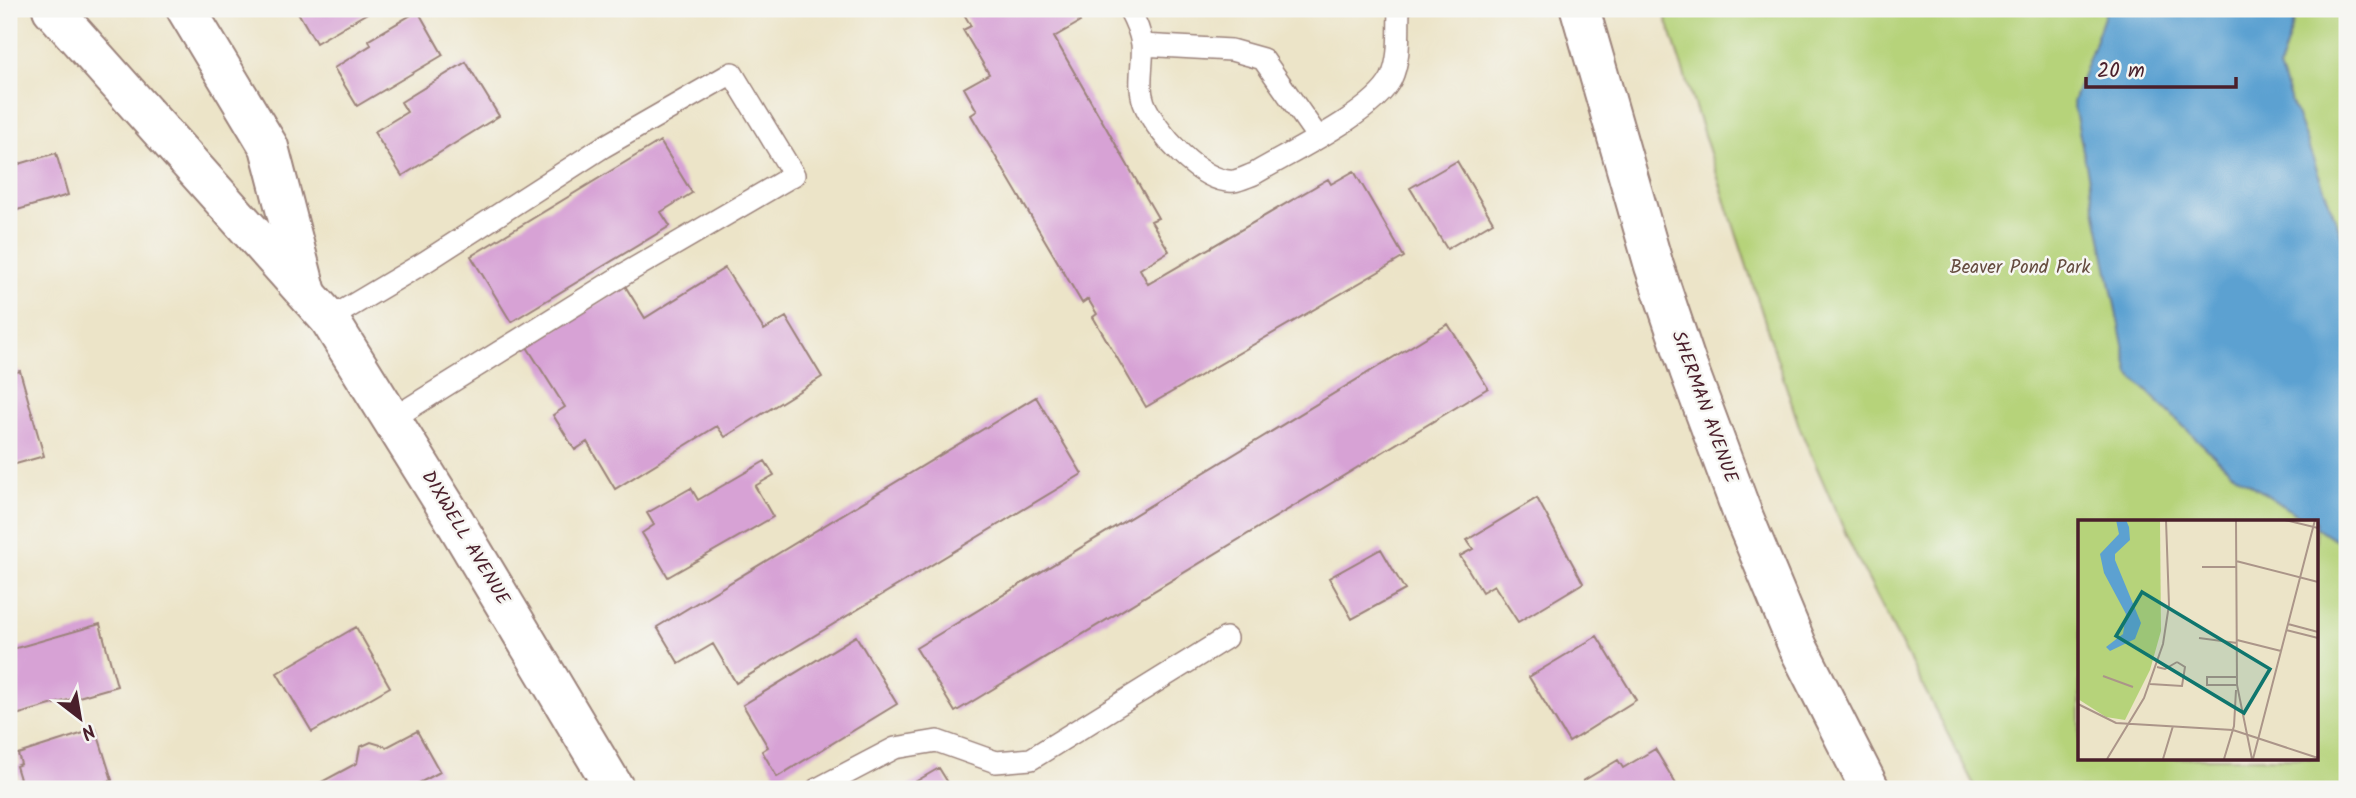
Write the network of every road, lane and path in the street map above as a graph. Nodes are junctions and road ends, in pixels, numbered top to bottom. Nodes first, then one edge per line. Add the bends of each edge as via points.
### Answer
1 (52, 9) edge
2 (187, 9) edge
3 (1129, 9) edge
4 (1398, 9) edge
5 (1580, 9) edge
6 (1142, 45) junction
7 (1317, 136) junction
8 (318, 306) junction
9 (392, 419) junction
10 (1226, 638) dead end
11 (615, 789) edge
12 (817, 789) edge
13 (1870, 789) edge

1 - 8 main road, DIXWELL AVENUE
2 - 8 main road, DIXWELL AVENUE via 270,147
3 - 6 lane
4 - 7 lane via 1391,79 1368,106
5 - 13 main road, SHERMAN AVENUE via 1654,266 1720,454 1798,647
6 - 7 lane via 1231,50 1263,59
6 - 7 lane via 1144,103 1171,144 1213,178 1234,181 1254,174
8 - 9 main road, DIXWELL AVENUE
8 - 9 lane via 425,262 603,147 733,74 794,175
9 - 11 main road, DIXWELL AVENUE
10 - 12 lane via 1031,759 996,761 937,741 895,748

